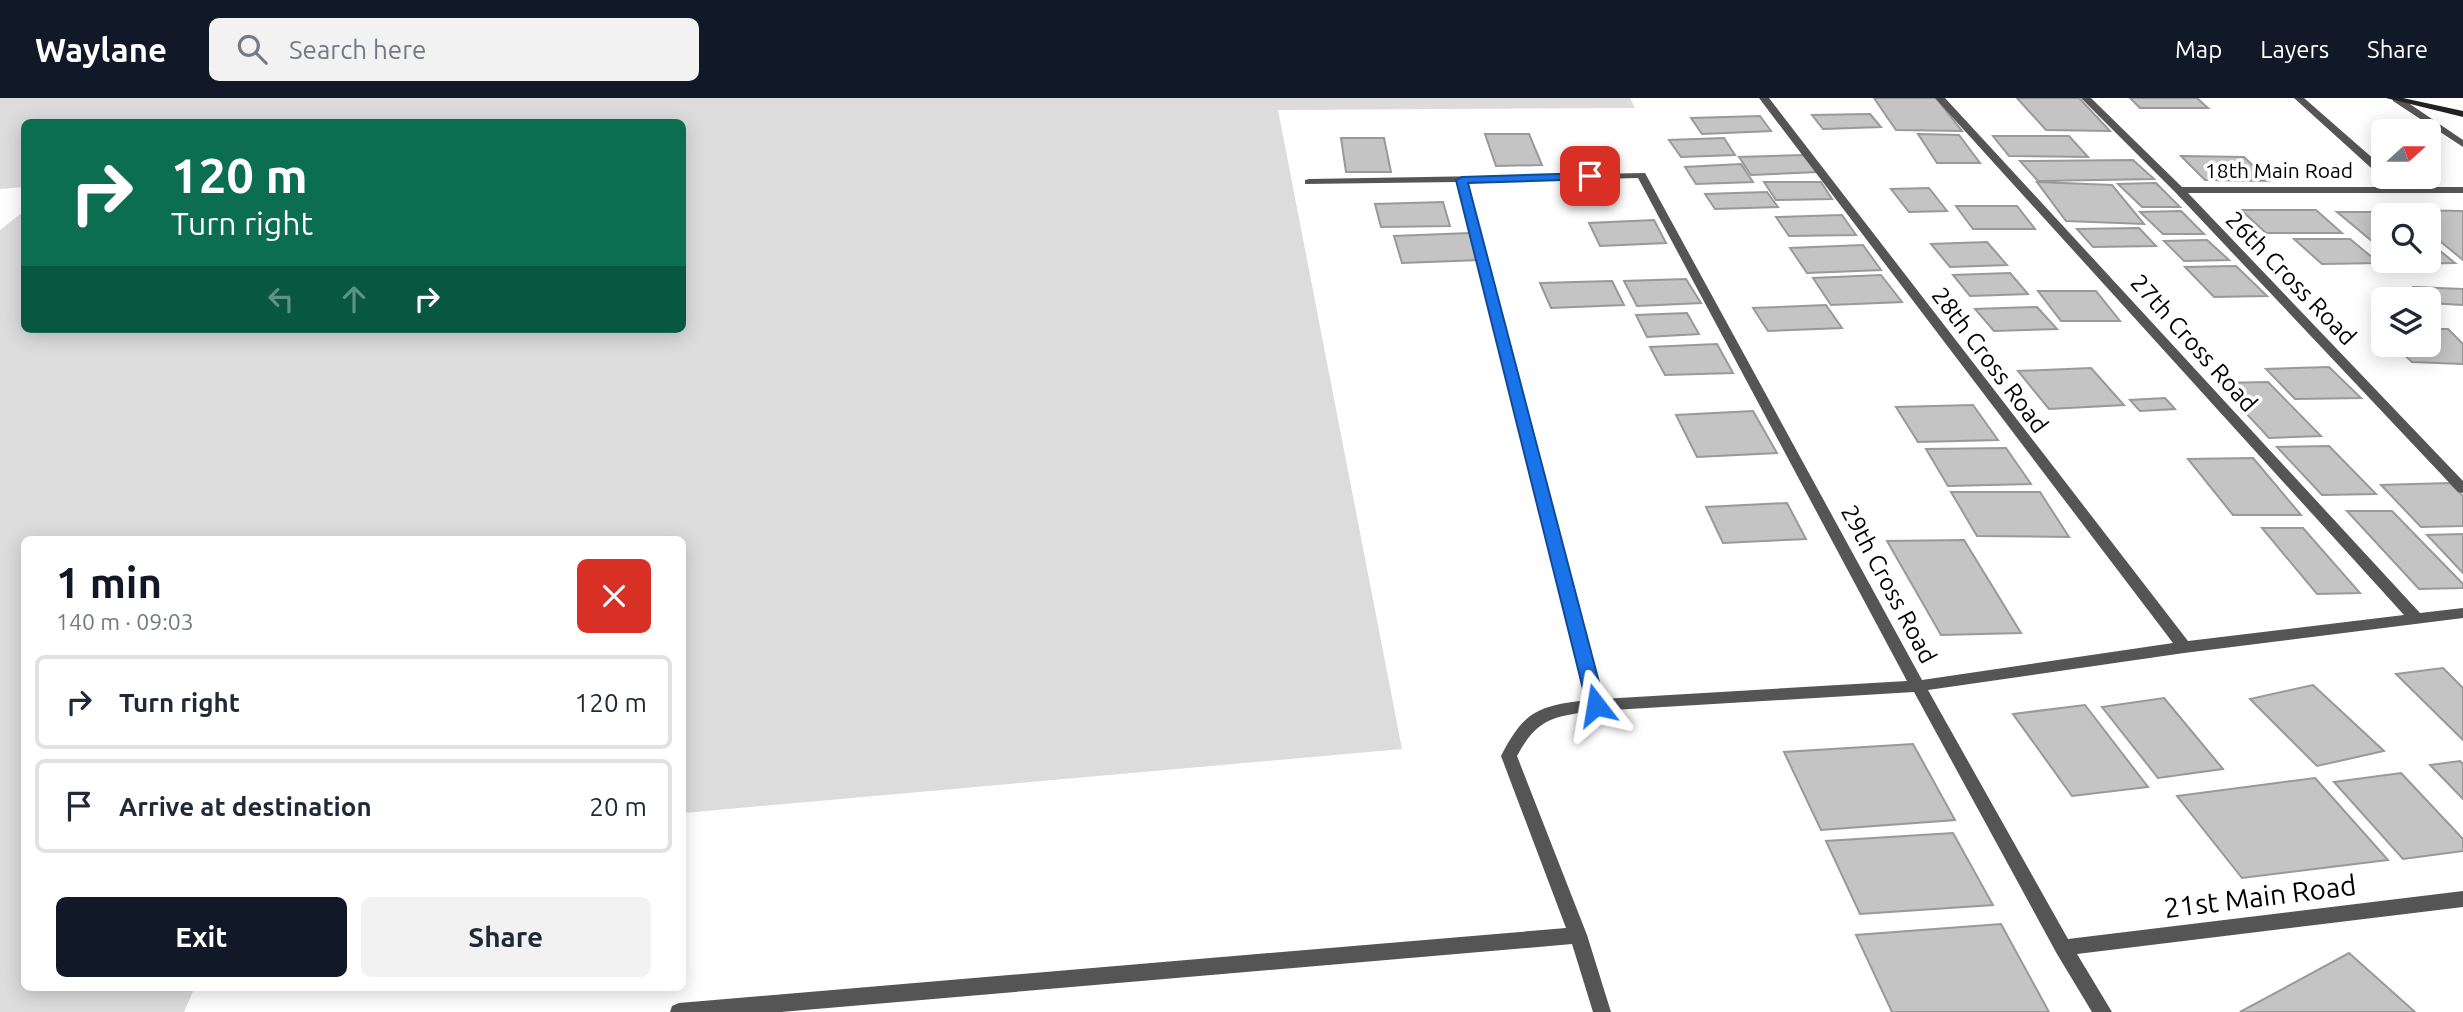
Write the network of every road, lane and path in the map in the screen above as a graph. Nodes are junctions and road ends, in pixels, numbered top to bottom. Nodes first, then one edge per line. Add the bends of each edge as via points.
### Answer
1 (1764, 98) edge
2 (1940, 98) edge
3 (2086, 98) edge
4 (2299, 98) edge
5 (2394, 99) edge
6 (2463, 114) edge
7 (2463, 144) edge
8 (2371, 162) edge
9 (1462, 180) junction
10 (1309, 182) dead end
11 (2401, 189) joint
12 (2179, 190) junction
13 (2463, 190) edge
14 (2463, 489) edge
15 (2463, 613) edge
16 (2416, 618) junction
17 (2184, 647) junction
18 (1918, 686) junction
19 (1596, 705) junction
20 (2463, 899) edge
21 (1578, 935) junction
22 (2063, 948) junction
23 (680, 1012) edge
24 (1602, 1012) edge
25 (2103, 1012) edge

1 - 17 street, 28th Cross Road
2 - 16 street, 27th Cross Road
3 - 12 street, 26th Cross Road
4 - 8 street
5 - 6 main road
5 - 7 street
9 - 10 street
9 - 18 street, 29th Cross Road via 1641,175
9 - 19 street
11 - 12 street, 18th Main Road
11 - 13 street, 18th Main Road
12 - 14 street, 26th Cross Road
15 - 16 street
16 - 17 street
17 - 18 street
18 - 19 street
18 - 22 street, 29th Cross Road
19 - 21 street via 1549,711 1523,728 1509,756
20 - 22 street, 21st Main Road
21 - 23 street
21 - 24 street
22 - 25 street, 29th Cross Road

